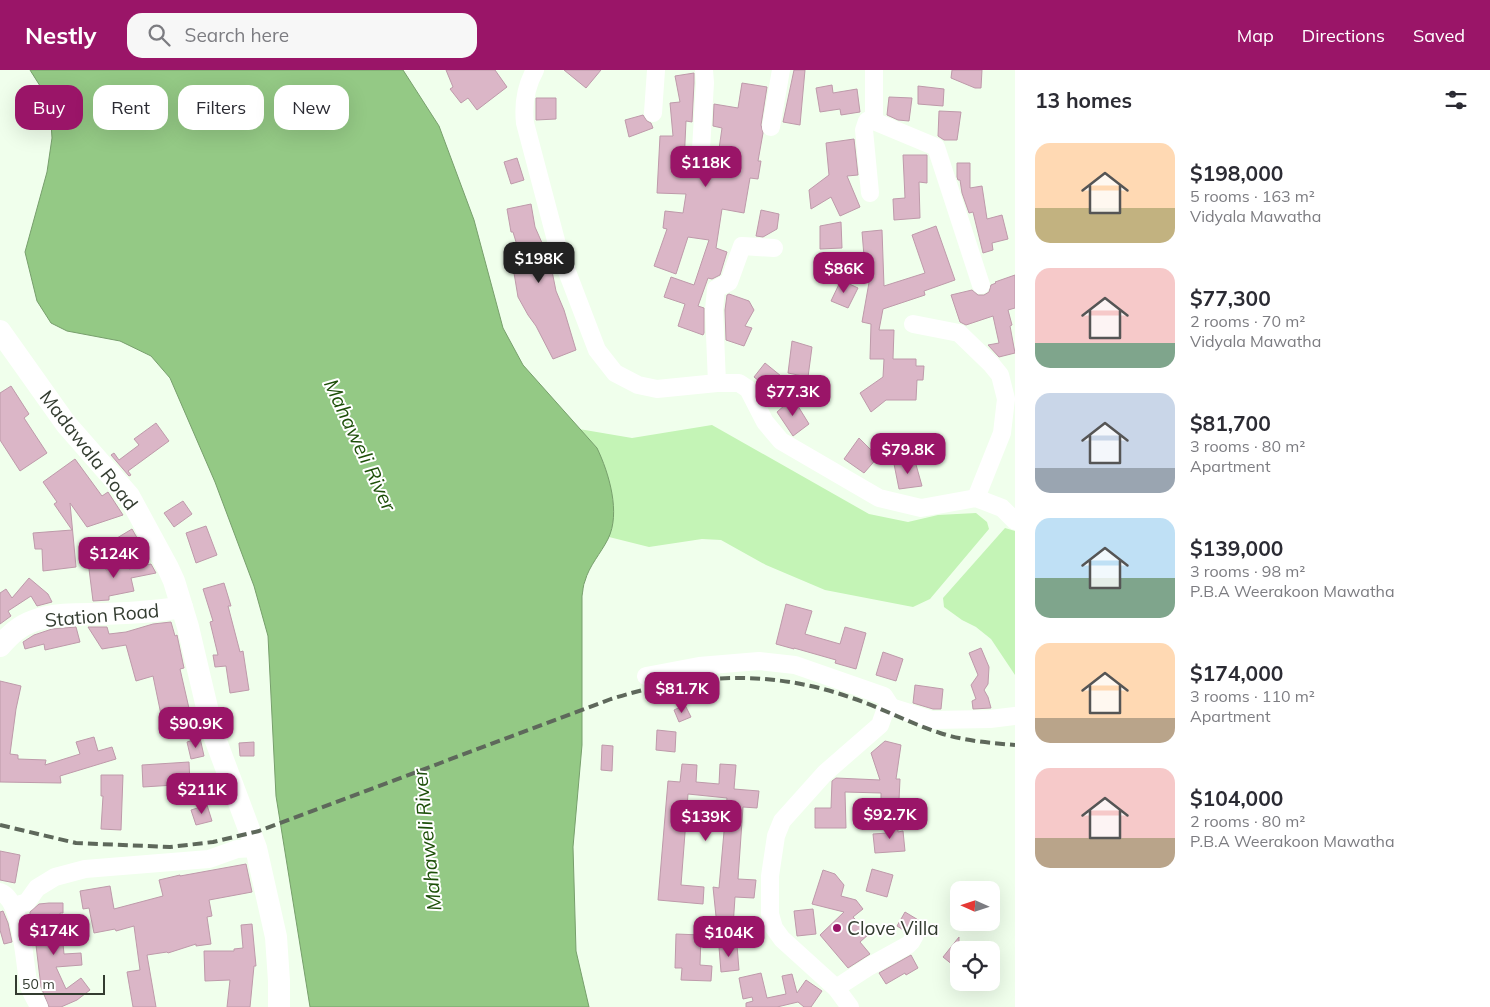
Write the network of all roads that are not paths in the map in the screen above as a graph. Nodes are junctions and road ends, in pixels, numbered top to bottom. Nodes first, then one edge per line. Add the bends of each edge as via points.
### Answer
1 (535, 70) edge
2 (656, 70) edge
3 (704, 70) edge
4 (781, 70) edge
5 (874, 70) edge
6 (652, 113) dead end
7 (874, 117) junction
8 (771, 127) dead end
9 (701, 149) dead end
10 (870, 193) dead end
11 (774, 248) dead end
12 (981, 284) dead end
13 (913, 324) dead end
14 (0, 331) edge
15 (717, 383) junction
16 (976, 498) junction
17 (1015, 522) edge
18 (182, 607) junction
19 (0, 646) edge
20 (646, 676) dead end
21 (891, 707) junction
22 (1015, 716) edge
23 (256, 848) junction
24 (0, 892) edge
25 (14, 906) junction
26 (914, 935) dead end
27 (836, 988) junction
28 (39, 1007) edge
29 (279, 1007) edge
30 (850, 1007) edge

1 - 15 street via 529,80 523,108 525,123 558,248 597,350 615,372 638,386 657,389
2 - 6 street
3 - 9 street
4 - 8 street
5 - 7 street
7 - 10 street via 867,120 864,130
7 - 12 street via 876,122 936,147
11 - 15 street via 742,246 728,282 716,289
13 - 16 street via 959,333 1000,375 1006,399 1002,433
14 - 18 main road, Madawala Road via 66,424 129,496 168,568
15 - 16 street via 739,383 748,389 765,422 781,441 879,498 921,508
16 - 17 street via 1002,508
18 - 19 main road, Station Road via 48,617 19,628
18 - 23 main road, Madawala Road via 213,733
20 - 21 street via 708,665 759,661 795,665 884,696
21 - 22 street via 932,720
21 - 27 street via 885,711 880,726 819,779 782,820 776,836 770,876 770,914 774,928 782,940
23 - 25 street via 237,848 209,859 85,870 55,878 37,888 27,902
23 - 29 main road, Madawala Road via 276,937
24 - 25 street
25 - 28 street via 25,949 29,987
26 - 27 street via 908,946
27 - 30 street

